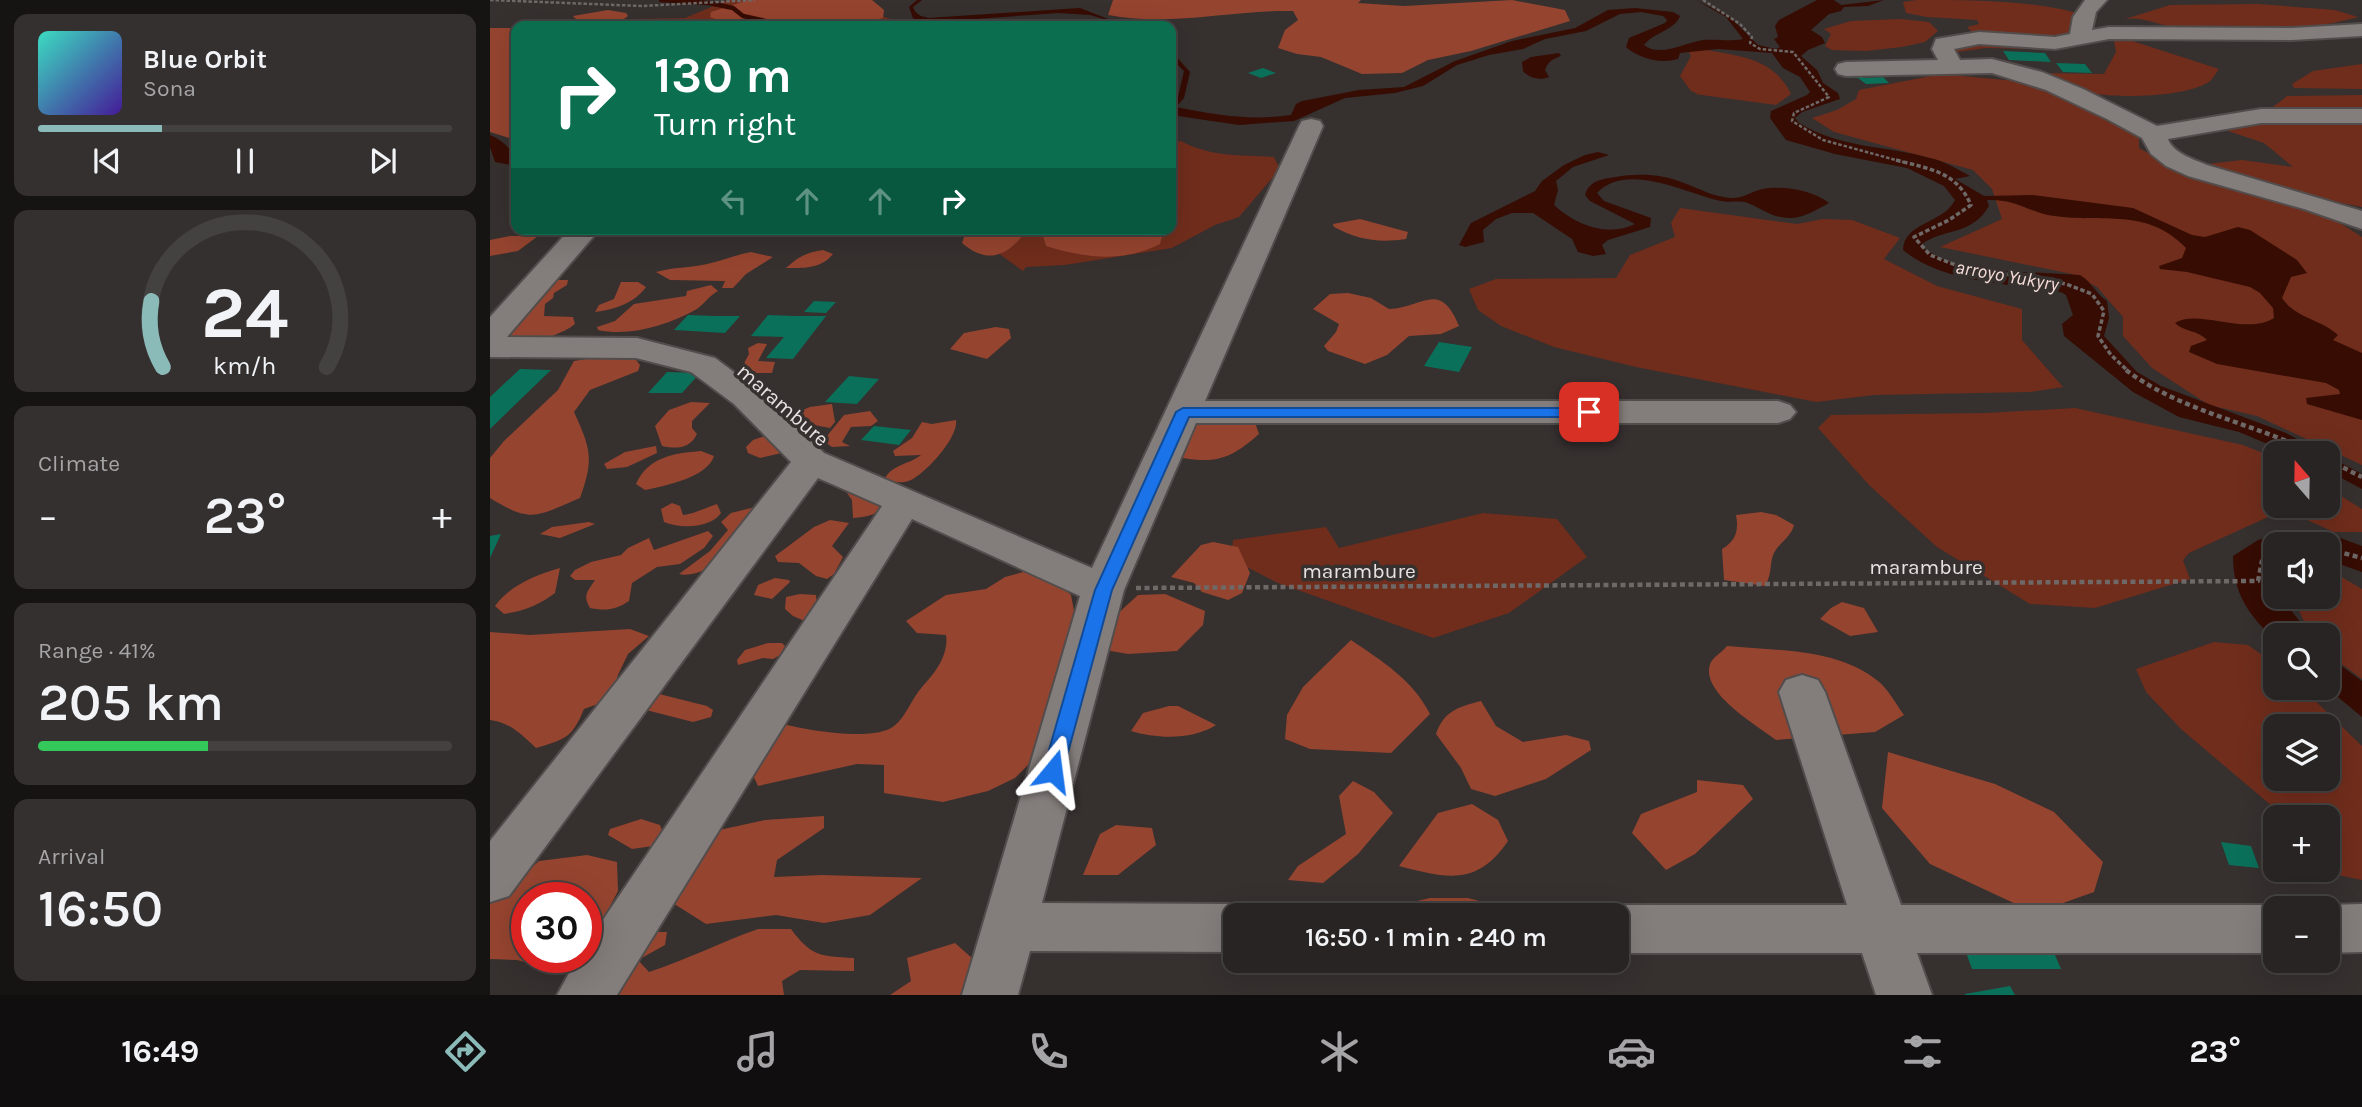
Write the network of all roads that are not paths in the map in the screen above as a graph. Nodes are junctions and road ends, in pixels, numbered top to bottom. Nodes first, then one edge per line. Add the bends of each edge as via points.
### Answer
1 (2097, 0) edge
2 (2362, 30) edge
3 (2080, 39) junction
4 (1952, 66) junction
5 (1846, 69) dead end
6 (2362, 116) edge
7 (1311, 127) dead end
8 (2153, 134) junction
9 (2362, 222) edge
10 (581, 235) edge
11 (490, 337) edge
12 (490, 347) edge
13 (1183, 412) junction
14 (1778, 412) dead end
15 (811, 461) junction
16 (903, 503) junction
17 (1119, 589) junction
18 (1802, 692) dead end
19 (490, 880) edge
20 (1009, 927) junction
21 (1223, 928) edge
22 (2362, 928) edge
23 (1629, 929) edge
24 (2263, 929) edge
25 (2340, 929) edge
26 (1880, 930) junction
27 (585, 995) edge
28 (990, 995) edge
29 (1904, 995) edge

1 - 3 street via 2082,17
2 - 3 street via 2109,33
3 - 4 street via 1949,41 1943,49
4 - 5 street
4 - 8 street via 1992,66 2026,74 2100,105
6 - 8 street via 2260,116
7 - 13 street
8 - 9 street via 2167,155 2202,171 2325,206
10 - 11 street
12 - 15 street via 637,348 703,365 746,397
13 - 14 street
13 - 17 street
15 - 16 street
15 - 19 street
16 - 17 street
16 - 27 street
17 - 20 street
18 - 26 street
20 - 21 street
20 - 28 street
22 - 25 street
23 - 26 street
24 - 26 street
26 - 29 street

